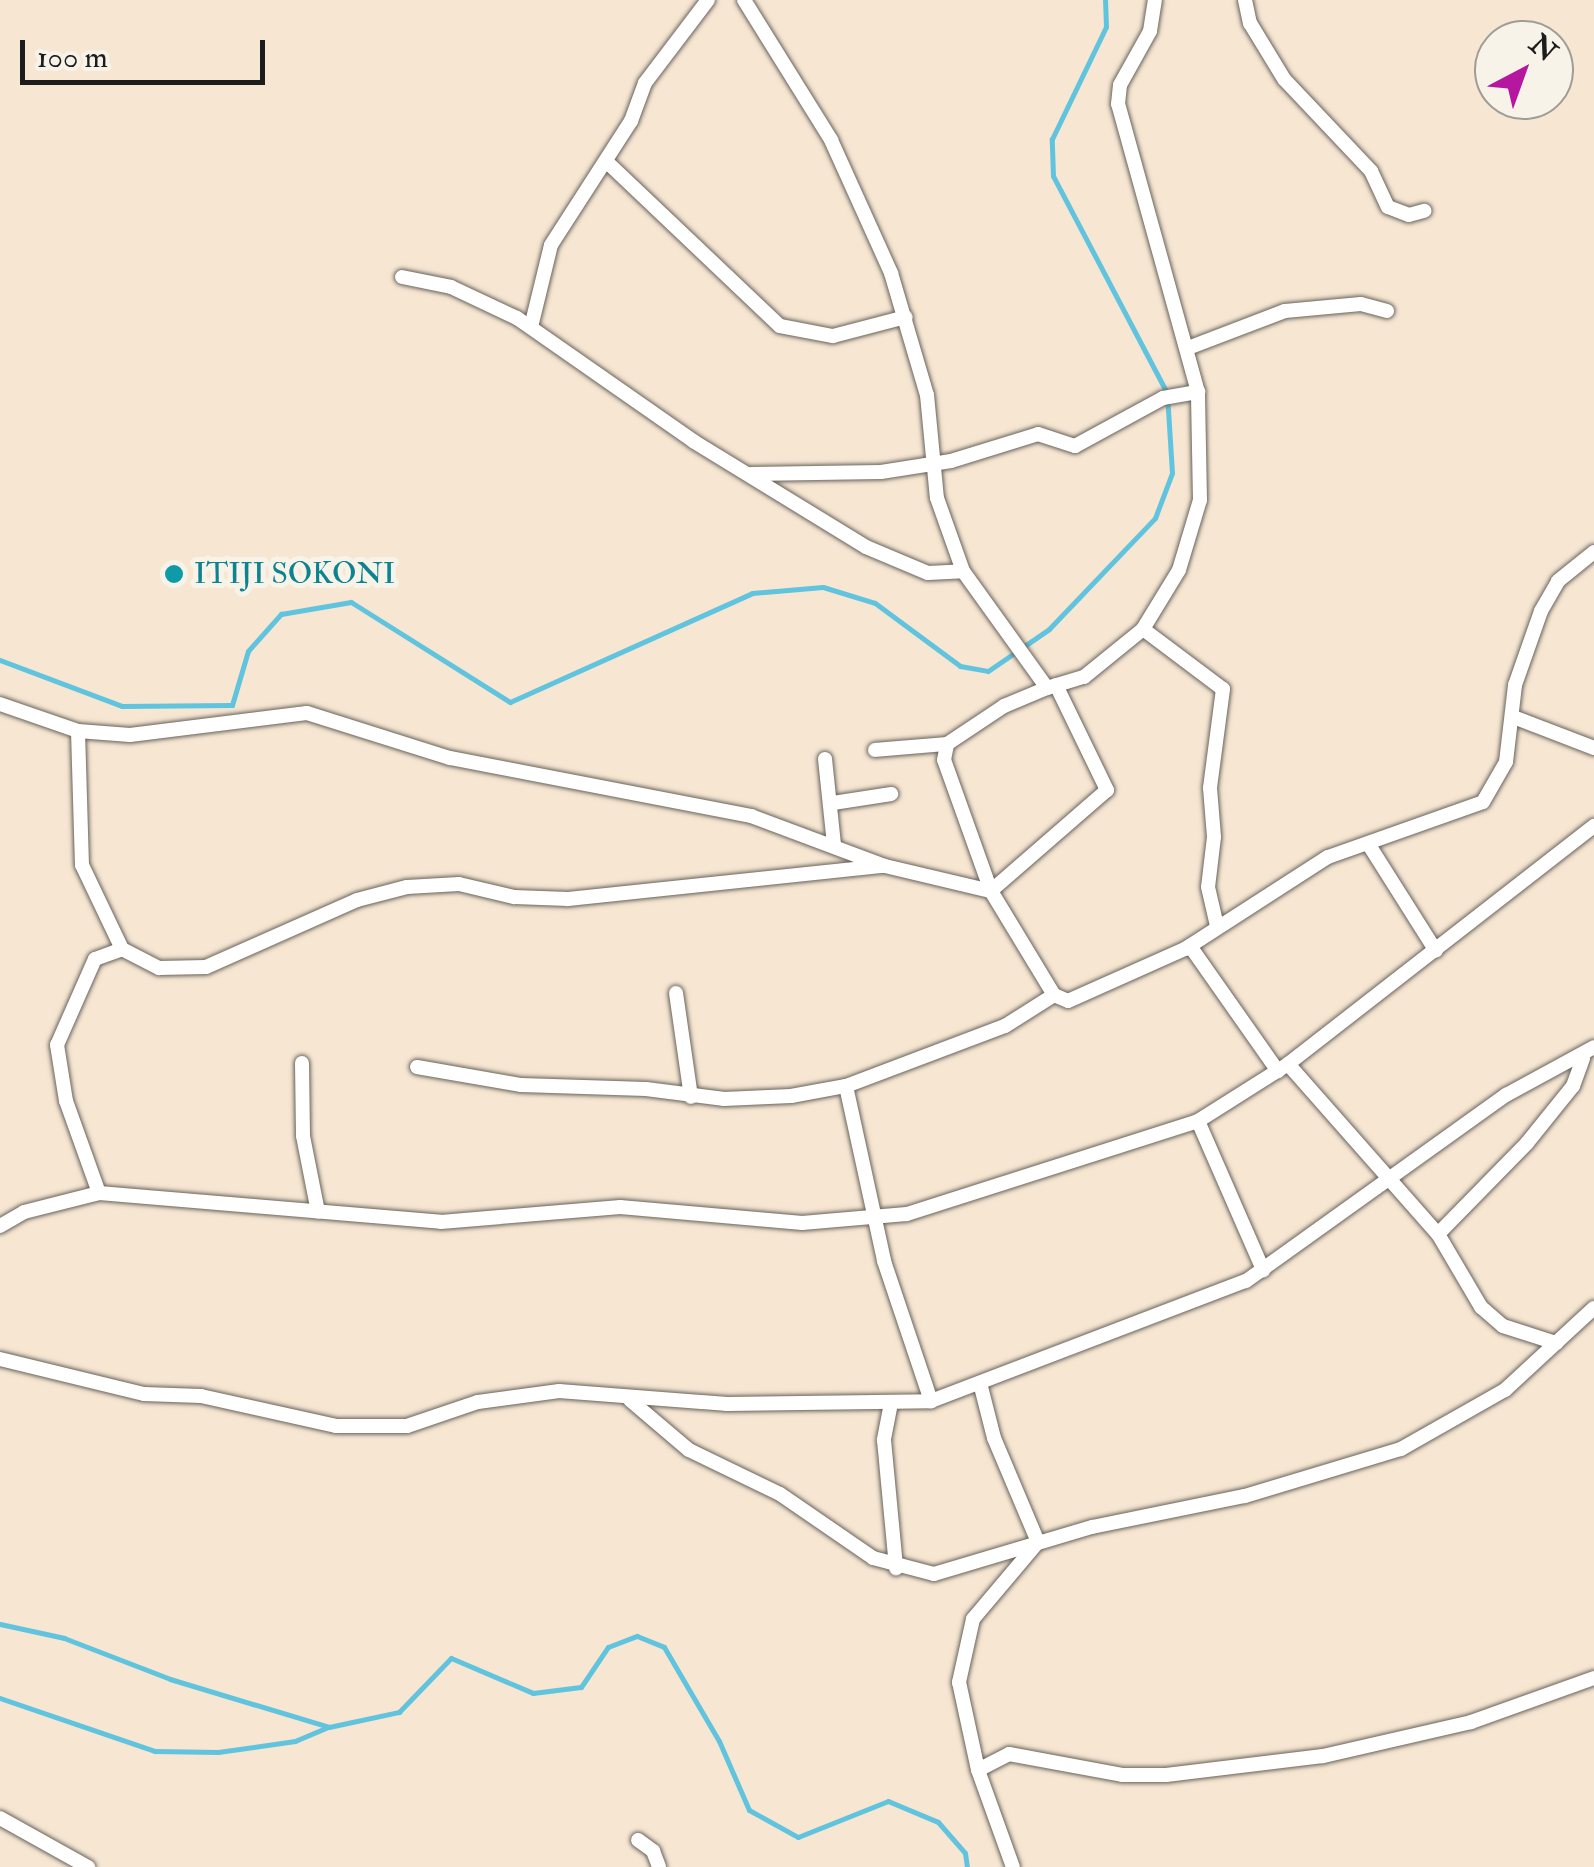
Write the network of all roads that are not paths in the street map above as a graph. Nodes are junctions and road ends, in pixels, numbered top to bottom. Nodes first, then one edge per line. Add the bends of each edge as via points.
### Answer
1 (708, 0) edge
2 (744, 0) edge
3 (1155, 0) edge
4 (1245, 0) edge
5 (607, 162) junction
6 (1424, 211) dead end
7 (402, 278) dead end
8 (1387, 311) dead end
9 (906, 317) junction
10 (531, 327) junction
11 (1188, 348) junction
12 (1198, 392) junction
13 (931, 464) junction
14 (750, 474) junction
15 (1594, 552) edge
16 (963, 572) junction
17 (1143, 629) junction
18 (1052, 687) junction
19 (0, 704) edge
20 (1516, 718) junction
21 (78, 732) junction
22 (947, 744) junction
23 (1594, 748) edge
24 (874, 750) dead end
25 (825, 759) dead end
26 (891, 794) dead end
27 (833, 804) junction
28 (1594, 826) edge
29 (834, 844) junction
30 (1369, 845) junction
31 (886, 866) junction
32 (991, 891) junction
33 (1217, 926) junction
34 (1190, 946) junction
35 (122, 949) junction
36 (1436, 952) junction
37 (676, 993) dead end
38 (1054, 995) junction
39 (1588, 1052) edge
40 (302, 1064) dead end
41 (416, 1067) dead end
42 (1283, 1068) junction
43 (846, 1086) junction
44 (691, 1097) junction
45 (1198, 1121) junction
46 (1390, 1178) junction
47 (99, 1193) junction
48 (318, 1212) junction
49 (877, 1219) junction
50 (0, 1226) edge
51 (1438, 1234) junction
52 (1263, 1270) junction
53 (1594, 1308) edge
54 (1556, 1343) junction
55 (0, 1358) edge
56 (980, 1383) junction
57 (629, 1400) junction
58 (930, 1401) junction
59 (891, 1403) junction
60 (1038, 1542) junction
61 (896, 1568) junction
62 (1594, 1678) edge
63 (978, 1770) junction
64 (0, 1818) edge
65 (638, 1840) dead end
66 (88, 1867) edge
67 (658, 1867) edge
68 (1013, 1867) edge

1 - 5 street via 645,83
2 - 9 street via 849,174
3 - 11 street via 1150,31 1120,85 1118,104
4 - 6 street via 1250,22 1284,79 1371,171 1388,208 1409,215
5 - 9 street via 780,326 833,336
5 - 10 street via 551,245
7 - 10 street via 451,286
8 - 11 street via 1350,304 1285,311
9 - 13 street via 928,395
10 - 14 street
11 - 12 street
12 - 13 street via 1163,398 1075,446 1038,434
12 - 17 street via 1200,500 1178,570
13 - 14 street via 842,475
13 - 16 street
14 - 16 street via 866,548 928,573
15 - 20 street via 1558,581 1541,612 1516,685
16 - 18 street
17 - 18 street via 1084,677
17 - 33 street via 1222,689 1210,788 1208,887
18 - 22 street via 965,728
18 - 32 street via 1107,790
19 - 21 street
20 - 23 street
20 - 30 street via 1506,762 1483,802
21 - 29 street via 150,736 307,712 450,758 676,797
21 - 35 street via 82,865
22 - 24 street
22 - 32 street via 944,760
25 - 27 street
26 - 27 street
27 - 29 street
28 - 36 street
29 - 31 street
30 - 33 street via 1328,858
30 - 36 street
31 - 32 street
31 - 35 street via 568,900 459,884 407,887 357,900 206,967 159,968
32 - 38 street
33 - 34 street
34 - 38 street via 1068,1001
34 - 42 street
35 - 47 street via 95,959 56,1046 61,1086
36 - 42 street
37 - 44 street
38 - 43 street via 1004,1026
39 - 46 street via 1506,1095
39 - 51 street via 1572,1086 1538,1129
40 - 48 street via 300,1108
41 - 44 street via 500,1083 646,1088
42 - 45 street
42 - 46 street
43 - 44 street via 791,1096
43 - 49 street
45 - 49 street
45 - 52 street
46 - 51 street
46 - 52 street
47 - 48 street
47 - 50 street via 24,1212
48 - 49 street via 441,1222 620,1207 802,1223
49 - 58 street
51 - 54 street via 1481,1307 1516,1332
52 - 56 street
53 - 54 street
54 - 60 street via 1505,1390 1401,1449 1245,1496
55 - 57 street via 144,1394 201,1396 336,1426 407,1426 524,1394 598,1392
56 - 58 street
56 - 60 street via 994,1438
57 - 59 street
57 - 61 street via 689,1450 761,1482
58 - 59 street
59 - 61 street via 884,1440
60 - 61 street via 934,1574
60 - 63 street via 966,1634 959,1682
62 - 63 street via 1471,1722 1322,1756 1151,1775 1009,1754
63 - 68 street
64 - 66 street
65 - 67 street via 653,1851

